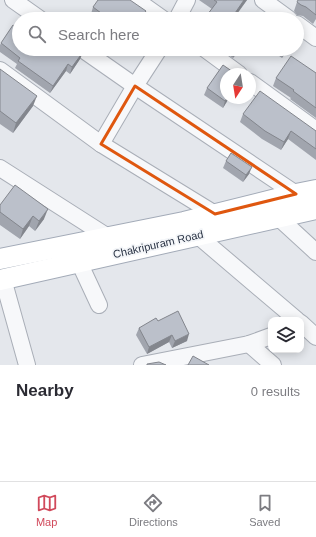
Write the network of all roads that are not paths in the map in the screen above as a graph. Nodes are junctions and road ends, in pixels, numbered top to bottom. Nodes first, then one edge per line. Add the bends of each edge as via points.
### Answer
1 (13, 0) edge
2 (136, 0) edge
3 (187, 0) edge
4 (263, 0) edge
5 (30, 12) edge
6 (153, 12) edge
7 (181, 12) edge
8 (279, 12) edge
9 (304, 29) edge
10 (316, 38) edge
11 (92, 56) edge
12 (154, 56) edge
13 (215, 56) edge
14 (231, 68) edge
15 (0, 70) edge
16 (135, 86) junction
17 (256, 86) edge
18 (316, 130) edge
19 (101, 144) junction
20 (0, 168) edge
21 (316, 190) edge
22 (296, 194) junction
23 (316, 208) edge
24 (215, 214) junction
25 (278, 218) junction
26 (197, 235) junction
27 (108, 237) junction
28 (316, 252) edge
29 (0, 259) edge
30 (79, 262) junction
31 (1, 280) edge
32 (99, 305) dead end
33 (293, 317) edge
34 (304, 327) edge
35 (268, 337) edge
36 (316, 337) edge
37 (249, 344) junction
38 (184, 361) edge
39 (27, 365) edge
40 (142, 365) edge
41 (273, 365) edge

1 - 5 street
2 - 6 street
3 - 7 street
4 - 8 street
9 - 10 street
11 - 16 street
12 - 16 street
13 - 14 street
15 - 19 street
16 - 19 street
16 - 22 street
17 - 18 street
19 - 24 street
20 - 27 street
21 - 22 main road, Chakripuram Road
22 - 24 main road, Chakripuram Road
23 - 25 main road, Chakripuram Road
24 - 27 main road, Chakripuram Road
25 - 26 main road, Chakripuram Road
25 - 28 street
26 - 30 main road, Chakripuram Road
26 - 33 street
27 - 29 main road, Chakripuram Road
30 - 31 main road, Chakripuram Road
30 - 32 street
31 - 39 street
34 - 36 street
35 - 37 street
37 - 38 street
37 - 41 street
38 - 40 street

